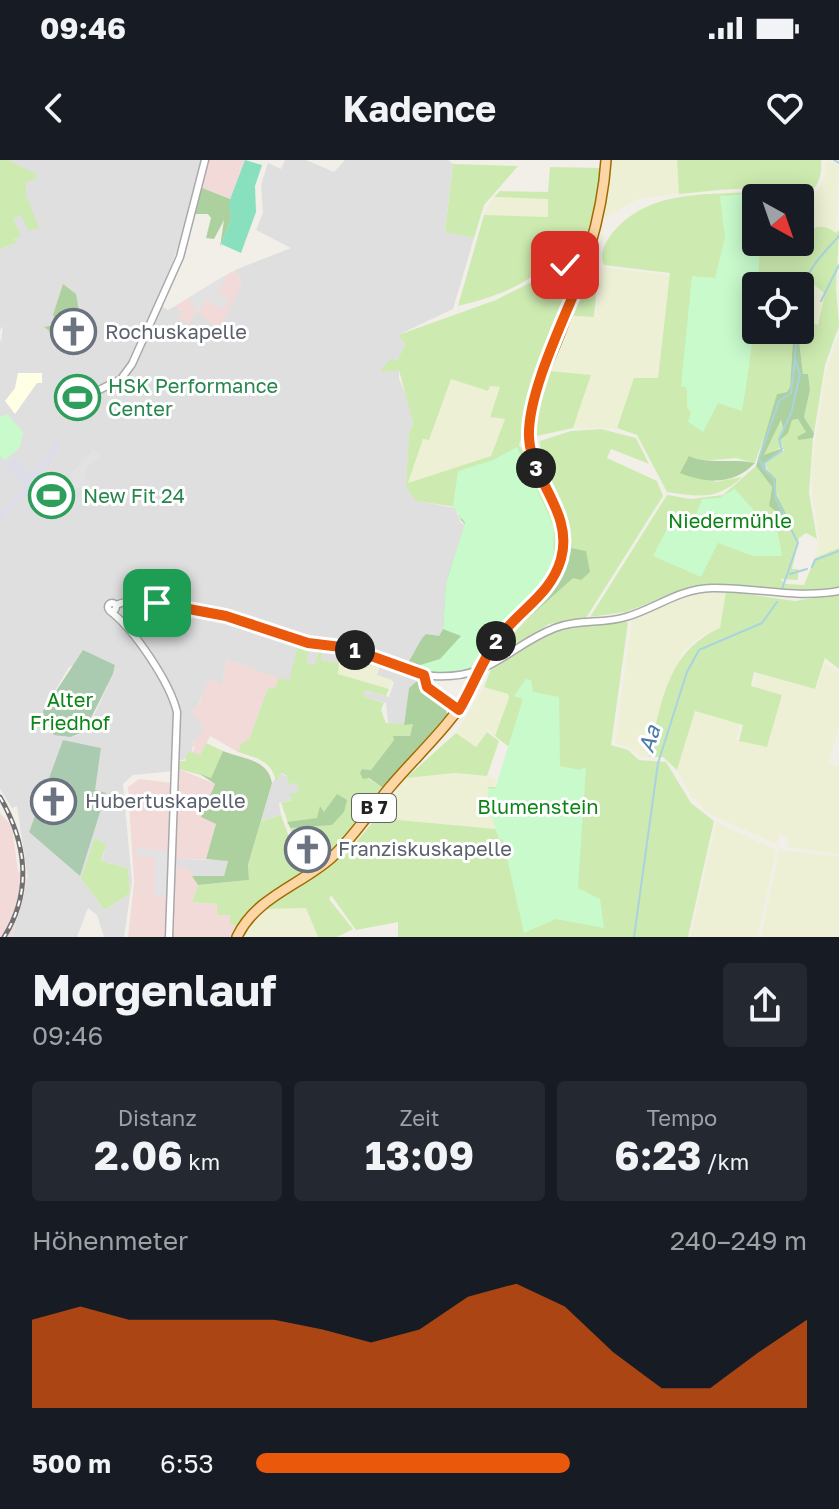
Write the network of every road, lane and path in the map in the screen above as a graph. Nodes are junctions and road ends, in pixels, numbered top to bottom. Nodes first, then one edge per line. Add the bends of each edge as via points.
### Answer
1 (205, 160) edge
2 (606, 160) edge
3 (585, 265) junction
4 (551, 268) dead end
5 (88, 394) dead end
6 (839, 591) edge
7 (424, 675) junction
8 (459, 710) junction
9 (169, 937) edge
10 (237, 937) edge

1 - 5 street via 177,265 130,367 117,381
2 - 3 main road, B 7
3 - 4 main road
3 - 8 main road, B 7, bridge via 536,396 529,440 534,465 560,517 561,559 550,584 488,655
6 - 7 street via 792,595 693,590 628,617 552,629 475,672
7 - 8 main road via 427,687
7 - 9 street via 361,652 300,641 226,616 144,602 115,611 174,703
8 - 10 main road, B 7 via 327,861 256,910

